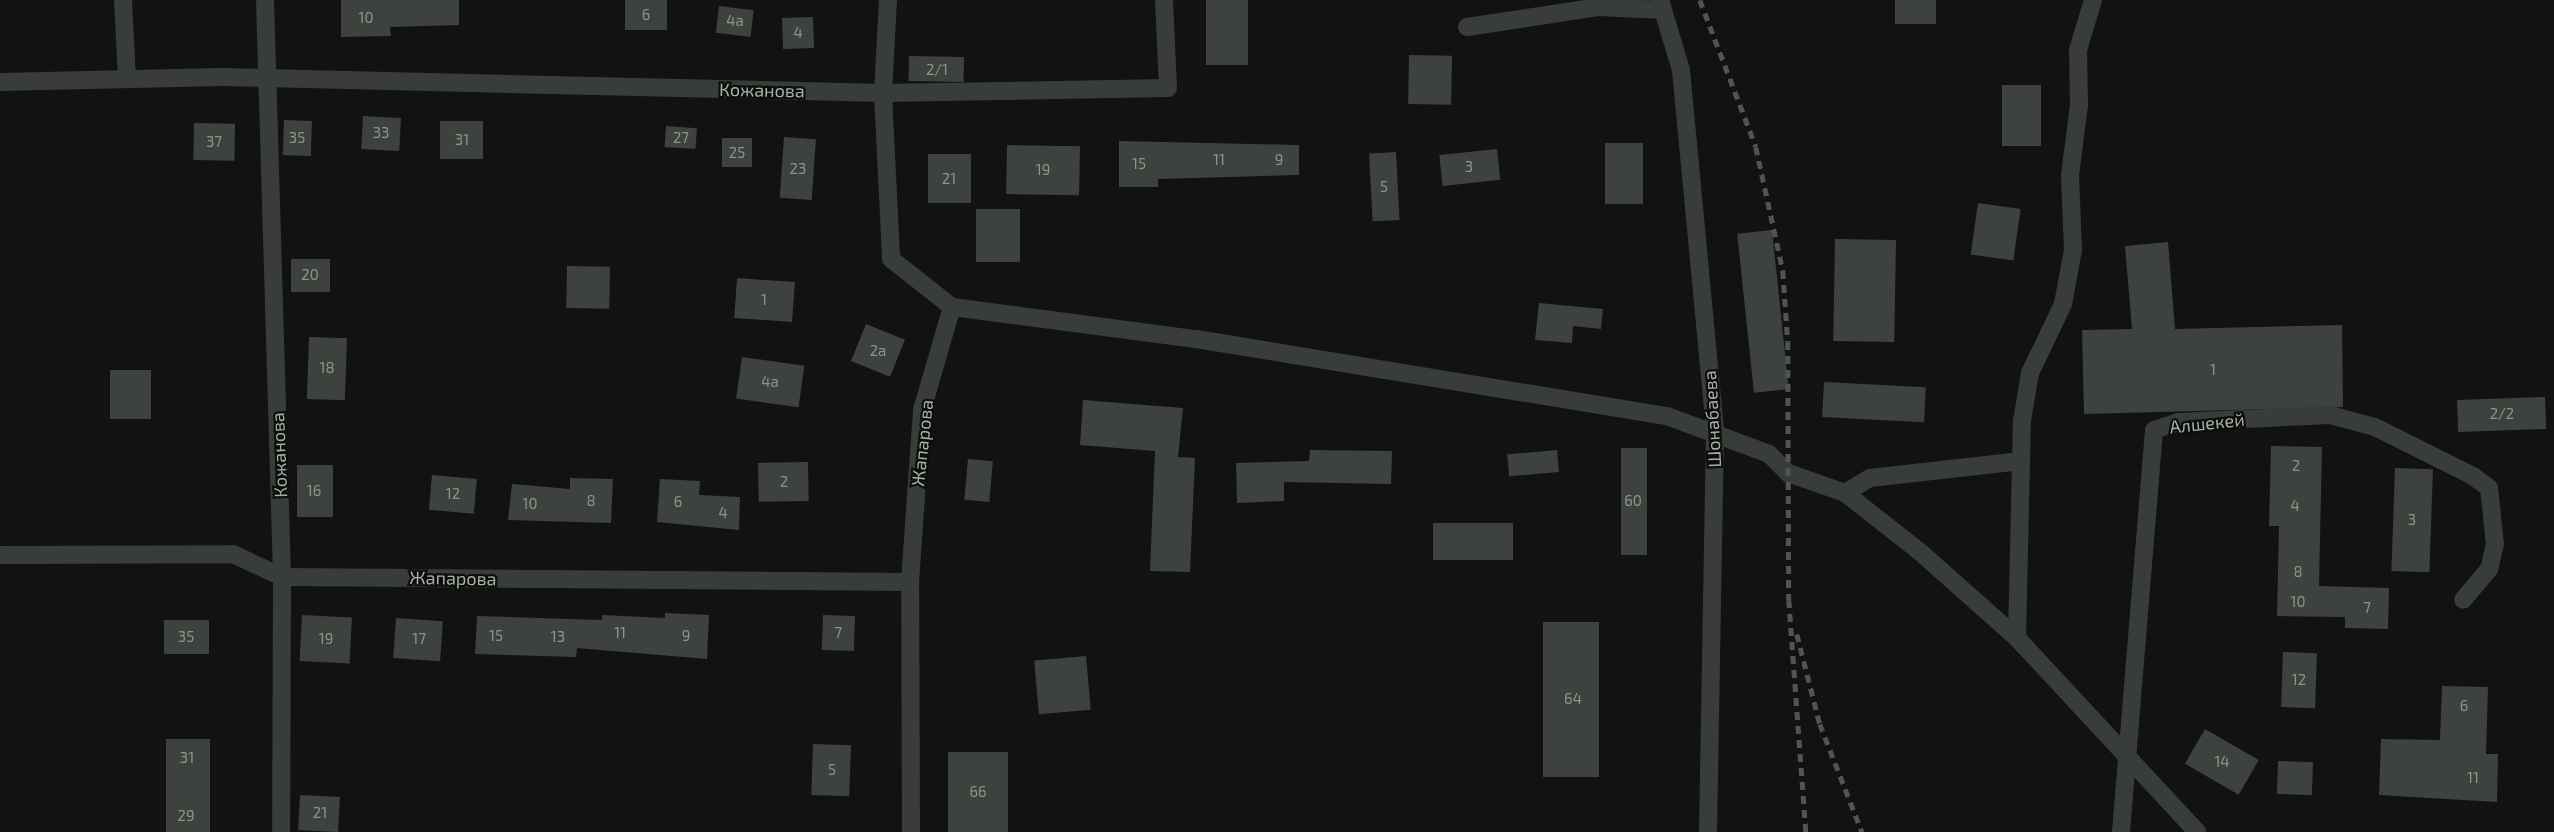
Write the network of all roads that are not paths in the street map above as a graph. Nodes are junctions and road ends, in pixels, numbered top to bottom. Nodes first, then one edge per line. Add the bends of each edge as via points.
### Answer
1 (123, 0) edge
2 (265, 0) edge
3 (888, 0) edge
4 (1164, 0) edge
5 (2093, 0) edge
6 (1662, 5) edge
7 (1467, 27) dead end
8 (268, 78) junction
9 (127, 79) junction
10 (0, 82) edge
11 (883, 93) junction
12 (952, 307) junction
13 (1715, 432) junction
14 (2021, 461) junction
15 (1845, 493) junction
16 (0, 555) edge
17 (282, 577) junction
18 (910, 582) junction
19 (2463, 600) dead end
20 (2017, 638) junction
21 (2126, 760) junction
22 (281, 832) edge
23 (911, 832) edge
24 (1708, 832) edge
25 (2121, 832) edge
26 (2197, 832) edge

1 - 9 street
2 - 8 street, Кожанова
3 - 11 street
4 - 11 street, Кожанова via 1168,88
5 - 14 street via 2078,50 2079,105 2070,175 2073,250 2062,304 2030,373
6 - 7 street, Шонабаева via 1609,6
6 - 13 street, Шонабаева via 1681,70
8 - 9 street, Кожанова
8 - 11 street, Кожанова
8 - 17 street, Кожанова
9 - 10 street, Кожанова
11 - 12 street via 891,259
12 - 13 street via 1208,340 1667,416
12 - 18 street, Жапарова via 922,410
13 - 15 street via 1769,454 1788,473
13 - 24 street, Шонабаева
14 - 15 street via 1870,478
14 - 20 street
15 - 20 street
16 - 17 street, Жапарова via 232,554
17 - 18 street, Жапарова
17 - 22 street, Кожанова
18 - 23 street, Жапарова
19 - 21 street, Алшекей via 2489,569 2495,544 2489,488 2473,476 2375,427 2330,415 2178,422 2154,430
20 - 21 street
21 - 25 street, Алшекей
21 - 26 street

